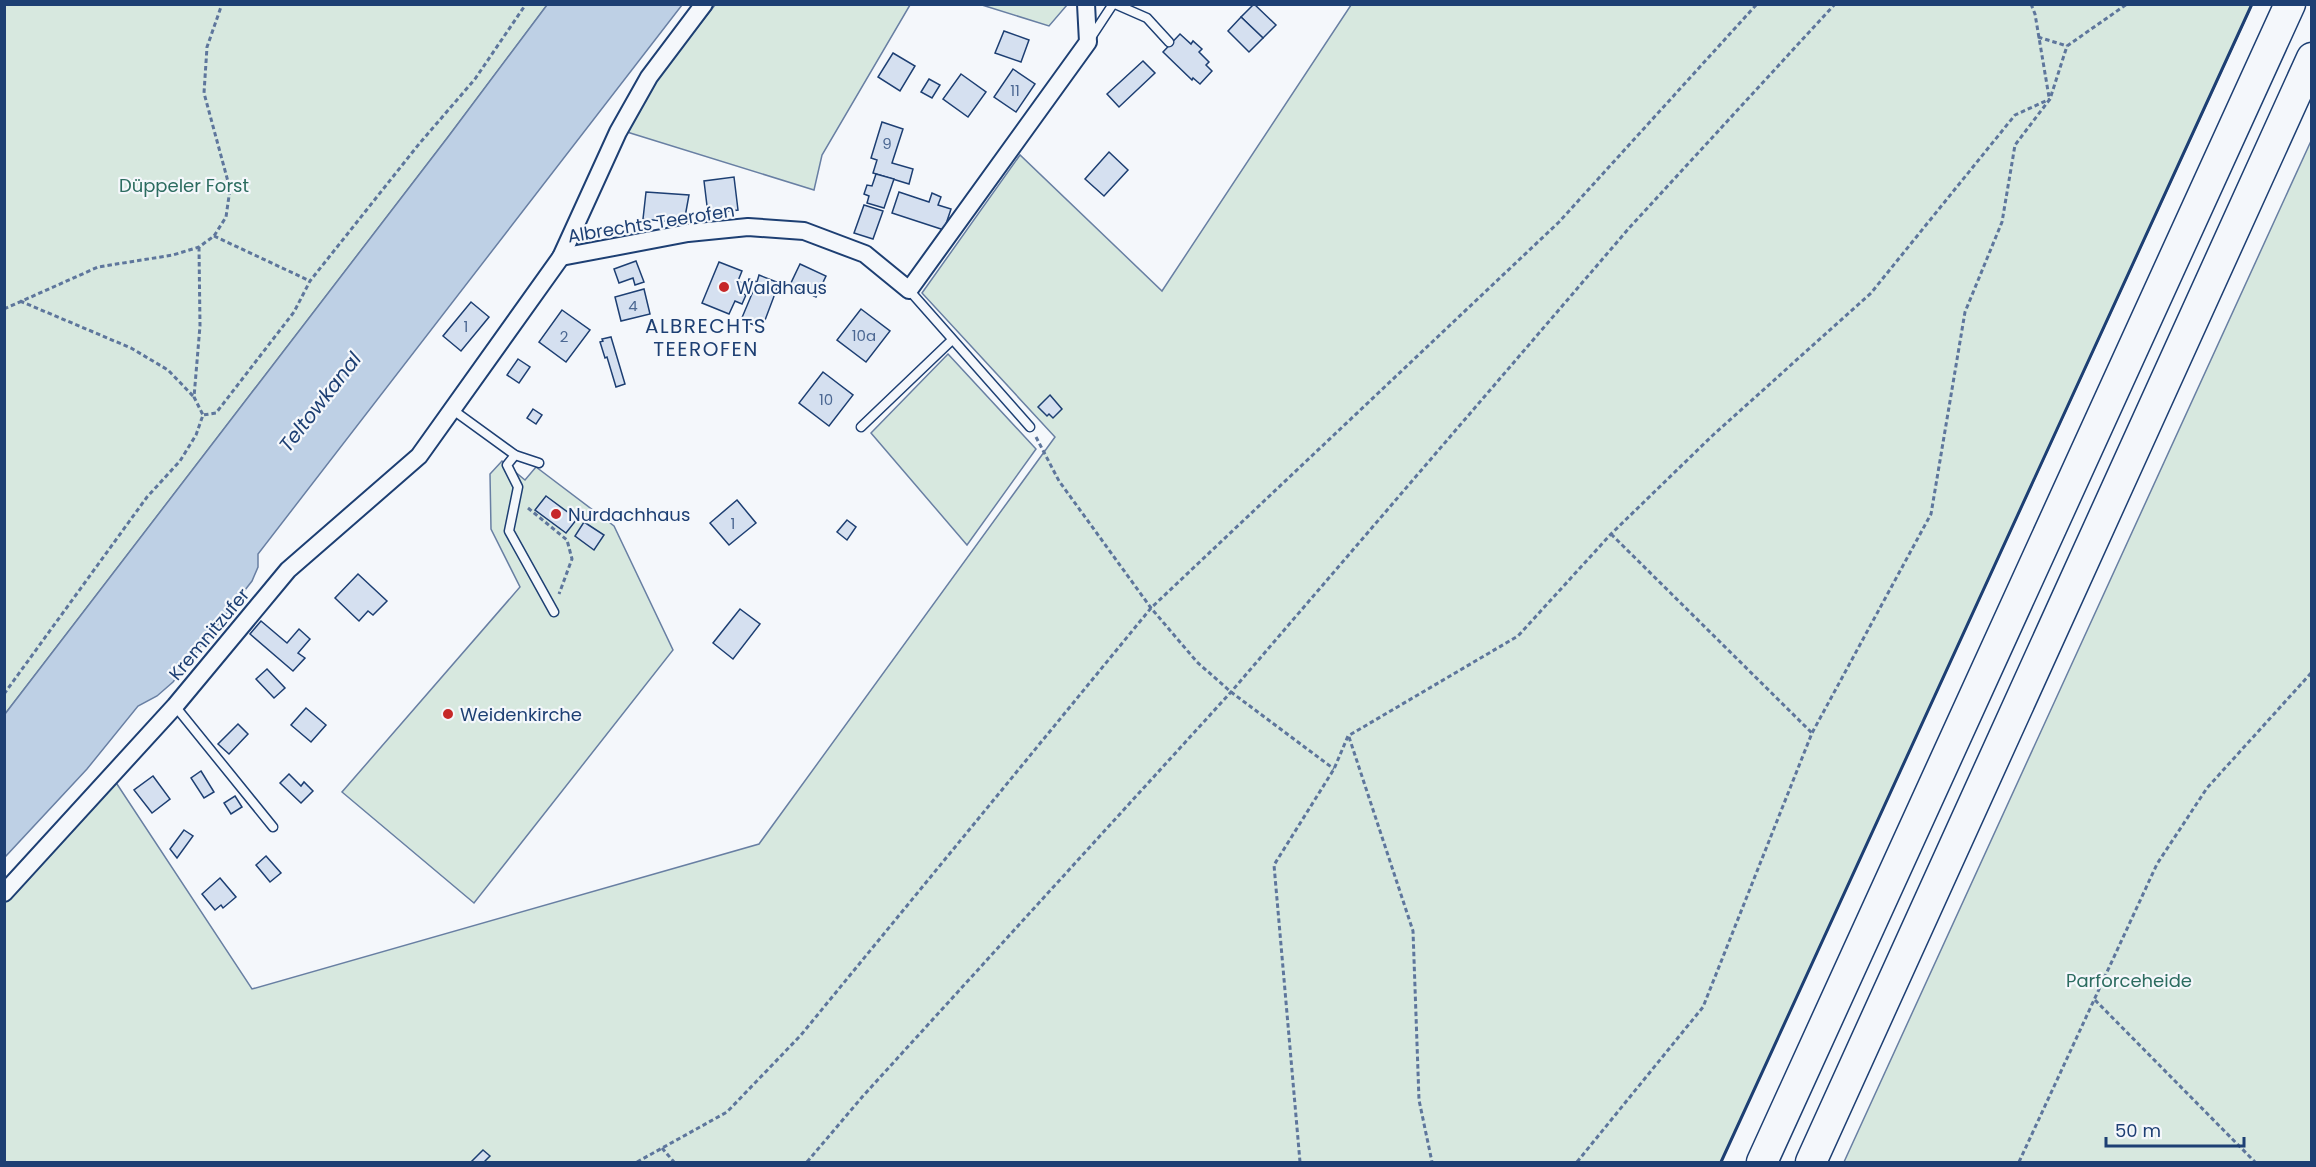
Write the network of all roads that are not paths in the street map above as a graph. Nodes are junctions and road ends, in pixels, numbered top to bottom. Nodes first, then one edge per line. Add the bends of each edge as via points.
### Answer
1 (704, 4) edge
2 (1086, 4) edge
3 (1114, 4) edge
4 (2290, 4) edge
5 (1088, 42) junction
6 (1169, 42) dead end
7 (2312, 58) edge
8 (561, 257) junction
9 (915, 292) junction
10 (952, 340) junction
11 (453, 410) junction
12 (861, 427) dead end
13 (1030, 427) road end
14 (515, 455) junction
15 (539, 463) dead end
16 (554, 612) road end
17 (175, 706) junction
18 (273, 827) dead end
19 (4, 893) edge
20 (1762, 1162) edge
21 (1811, 1162) edge

1 - 8 street, Albrechts Teerofen via 649,77 618,132
2 - 5 street
3 - 5 lane
3 - 6 lane via 1147,18
4 - 20 highway
5 - 9 street
7 - 21 highway
8 - 9 street, Albrechts Teerofen via 688,233 748,227 804,231 865,254
8 - 11 street, Albrechts Teerofen
9 - 10 lane, Albrechts Teerofen
10 - 12 lane
10 - 13 lane, Albrechts Teerofen
11 - 14 lane
11 - 17 street, Kremnitzufer via 419,456 288,570
14 - 15 lane
14 - 16 lane via 507,465 518,487 509,531
17 - 18 lane
17 - 19 street, Kremnitzufer

